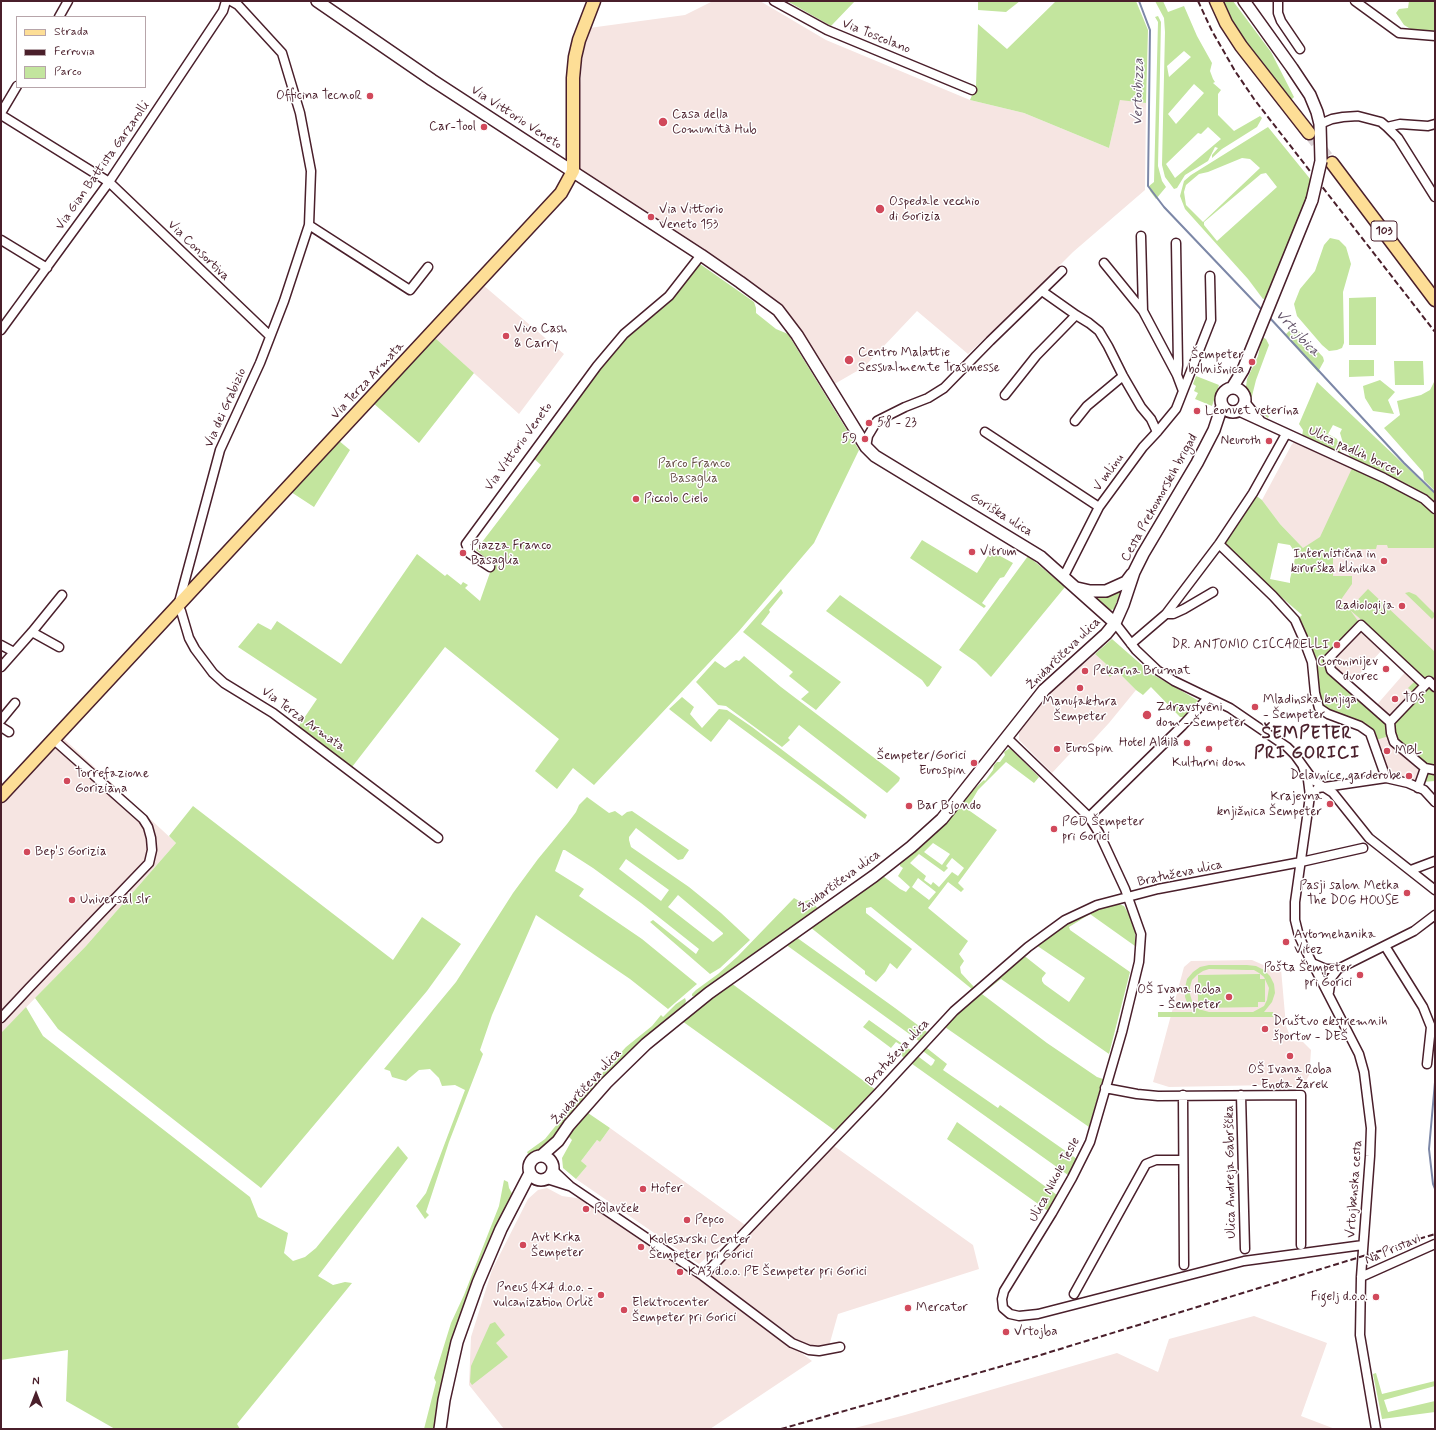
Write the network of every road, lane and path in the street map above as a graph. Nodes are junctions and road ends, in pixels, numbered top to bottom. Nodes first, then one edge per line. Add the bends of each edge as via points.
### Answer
1 (68, 1) edge
2 (226, 1) edge
3 (231, 1) edge
4 (317, 1) edge
5 (594, 1) edge
6 (774, 1) edge
7 (1216, 1) edge
8 (1244, 1) edge
9 (1278, 1) edge
10 (1355, 1) edge
11 (60, 16) edge
12 (1435, 36) edge
13 (1300, 49) dead end
14 (16, 88) edge
15 (972, 90) dead end
16 (1, 114) edge
17 (1320, 124) junction
18 (1435, 124) edge
19 (1387, 126) junction
20 (1309, 134) tunnel mouth
21 (1327, 162) junction
22 (573, 171) junction
23 (109, 182) junction
24 (1435, 196) edge
25 (309, 225) junction
26 (1141, 236) dead end
27 (1, 240) edge
28 (1176, 243) dead end
29 (701, 255) junction
30 (1104, 263) dead end
31 (428, 267) dead end
32 (47, 268) junction
33 (1062, 271) dead end
34 (1210, 276) dead end
35 (1042, 291) junction
36 (1435, 300) edge
37 (1143, 311) junction
38 (1076, 315) junction
39 (4, 319) edge
40 (1, 330) edge
41 (270, 336) junction
42 (1177, 375) junction
43 (1123, 376) junction
44 (1183, 391) junction
45 (1005, 395) dead end
46 (1235, 402) junction
47 (1075, 421) dead end
48 (985, 432) dead end
49 (1157, 432) junction
50 (1286, 434) junction
51 (865, 446) junction
52 (1099, 507) junction
53 (1435, 509) edge
54 (1219, 544) junction
55 (490, 567) dead end
56 (1134, 572) junction
57 (1064, 576) junction
58 (1077, 588) junction
59 (1213, 592) dead end
60 (62, 595) dead end
61 (178, 606) junction
62 (1166, 614) junction
63 (1115, 623) junction
64 (32, 632) junction
65 (1131, 644) junction
66 (1, 645) edge
67 (59, 647) dead end
68 (14, 652) junction
69 (1, 667) edge
70 (1425, 685) junction
71 (1435, 687) edge
72 (1208, 698) junction
73 (15, 703) dead end
74 (1, 720) edge
75 (1390, 722) junction
76 (1, 727) edge
77 (9, 732) dead end
78 (1006, 737) junction
79 (54, 740) junction
80 (1303, 767) junction
81 (1424, 768) junction
82 (1435, 770) edge
83 (1386, 778) junction
84 (1416, 787) junction
85 (1326, 788) junction
86 (1, 796) edge
87 (1310, 796) junction
88 (1435, 802) edge
89 (1089, 817) junction
90 (438, 838) dead end
91 (1363, 848) dead end
92 (1435, 861) edge
93 (1301, 862) junction
94 (1411, 870) junction
95 (1435, 890) edge
96 (1128, 897) junction
97 (1435, 915) edge
98 (1385, 946) junction
99 (1312, 963) junction
100 (1338, 969) junction
101 (1329, 993) junction
102 (1, 1018) edge
103 (1427, 1064) dead end
104 (1105, 1088) junction
105 (1183, 1095) junction
106 (1241, 1095) junction
107 (558, 1141) junction
108 (541, 1156) junction
109 (1183, 1160) junction
110 (544, 1173) junction
111 (1435, 1244) edge
112 (1302, 1245) dead end
113 (1363, 1245) junction
114 (1244, 1249) dead end
115 (1184, 1265) dead end
116 (703, 1276) junction
117 (1360, 1277) junction
118 (1074, 1294) dead end
119 (840, 1348) dead end
120 (440, 1429) edge
121 (1376, 1429) edge

1 - 11 street
2 - 23 street, Via Gian Battista Garzarolli via 223,11
3 - 25 street, Via dei Grabizio via 238,5 282,54 300,113 311,171
4 - 22 street, Via Vittorio Veneto via 432,80
5 - 22 main road via 575,57
6 - 15 street, Via Toscolano via 827,30
7 - 20 main road via 1240,46
8 - 17 street, Cesta Prekomorskih brigad via 1304,86
9 - 13 street via 1281,21
10 - 12 street via 1399,33
14 - 16 street
16 - 23 street, Via Consortiva
17 - 19 street via 1336,118 1358,116
17 - 21 street, Cesta Prekomorskih brigad
18 - 19 street
19 - 24 street via 1398,138
21 - 36 main road, 103
21 - 46 street, Cesta Prekomorskih brigad, bridge via 1244,370
22 - 29 street, Via Vittorio Veneto
22 - 61 main road, Via Terza Armata via 561,193
23 - 32 street, Via Gian Battista Garzarolli
23 - 41 street, Via Consortiva
25 - 31 street via 410,290
25 - 41 street, Via dei Grabizio
26 - 37 street
27 - 32 street
28 - 42 street
29 - 51 street, Via Vittorio Veneto via 778,310 797,335
29 - 55 street, Via Vittorio Veneto via 669,296 624,334 597,366 466,544 470,554
30 - 37 street
32 - 39 street, Via Gian Battista Garzarolli
33 - 35 street
34 - 44 street, V mlinu via 1211,320
35 - 38 street
35 - 51 street via 944,388 877,421
37 - 42 street
38 - 43 street via 1099,331
38 - 45 street via 1036,356
39 - 40 street, Via Gian Battista Garzarolli
41 - 61 street, Via dei Grabizio via 220,450
42 - 44 street
43 - 47 street via 1092,402
43 - 49 street
44 - 49 street, V mlinu via 1176,409
46 - 50 street, Ulica padlih borcev via 1262,422
46 - 56 street, Cesta Prekomorskih brigad via 1214,430
48 - 52 street
49 - 52 street, V mlinu via 1142,447
50 - 53 street, Ulica padlih borcev via 1424,498
50 - 54 street via 1254,493
51 - 57 street, Goriška ulica via 875,456 1042,557
52 - 57 street, V mlinu
54 - 62 street
54 - 83 street via 1295,620 1312,662 1319,708 1370,733
56 - 58 street via 1126,582 1106,591
56 - 63 street, Cesta Prekomorskih brigad
57 - 58 street, Goriška ulica
58 - 63 street, Goriška ulica
59 - 62 street via 1184,609
60 - 64 street
61 - 79 main road, Via Terza Armata
61 - 90 street, Via Terza Armata via 189,638 213,673 224,683 273,713
62 - 65 street
63 - 65 street
63 - 78 street, Žnidarčičeva ulica via 1044,690
64 - 67 street
64 - 68 street
65 - 72 street via 1157,670
66 - 68 street
68 - 69 street
70 - 71 street via 1429,681
70 - 75 street
70 - 75 street via 1361,625 1328,659 1331,670
72 - 80 street via 1230,708 1275,738 1292,752
72 - 89 street
73 - 74 street
75 - 81 street via 1394,742
76 - 77 street
78 - 89 street, Ulica Nikole Tesle
78 - 107 street, Žnidarčičeva ulica via 942,819 911,847 709,993 646,1044 606,1083
79 - 86 main road, Via Terza Armata
79 - 102 street via 143,819 148,827 152,850 149,863
80 - 85 street via 1313,780
80 - 87 street, Vrtojbenska cesta
81 - 82 street
81 - 84 street
83 - 84 street
83 - 85 street
84 - 88 street via 1424,790
85 - 87 street via 1318,788
85 - 94 street via 1333,792 1369,838
87 - 93 street, Vrtojbenska cesta
89 - 96 street, Ulica Nikole Tesle via 1100,833
91 - 93 street
92 - 94 street
93 - 96 street, Bratuževa ulica
93 - 99 street, Vrtojbenska cesta via 1295,920 1299,936
94 - 95 street
96 - 104 street, Ulica Nikole Tesle via 1141,934 1139,962
96 - 116 street, Bratuževa ulica via 1097,905 1065,920 1028,947 954,1011
97 - 98 street via 1414,931
98 - 100 street
98 - 103 street via 1423,1007 1431,1027
99 - 100 street via 1324,969
99 - 101 street, Vrtojbenska cesta
100 - 101 street via 1331,978
101 - 113 street, Vrtojbenska cesta via 1359,1054 1364,1072 1371,1141
104 - 105 street, Ulica Andreja Gabrščka via 1158,1096
104 - 113 street, Ulica Nikole Tesle via 1090,1142 1072,1178 1004,1291 1003,1308 1010,1314 1038,1314 1244,1261
105 - 106 street, Ulica Andreja Gabrščka
105 - 109 street
106 - 112 street, Ulica Andreja Gabrščka via 1301,1095
106 - 114 street, Ulica Andreja Gabrščka
107 - 108 street, Žnidarčičeva ulica
107 - 110 street, Žnidarčičeva ulica
108 - 110 street via 547,1158
108 - 110 street, Žnidarčičeva ulica via 534,1159 530,1165
109 - 115 street
109 - 118 street via 1156,1160 1146,1164
110 - 116 street via 570,1186
110 - 120 street, Žnidarčičeva ulica via 518,1196 478,1283 457,1342
111 - 117 street, Na Pristavi
113 - 117 street, Vrtojbenska cesta
116 - 119 street via 792,1343 809,1350
117 - 121 street, Vrtojbenska cesta via 1360,1335

